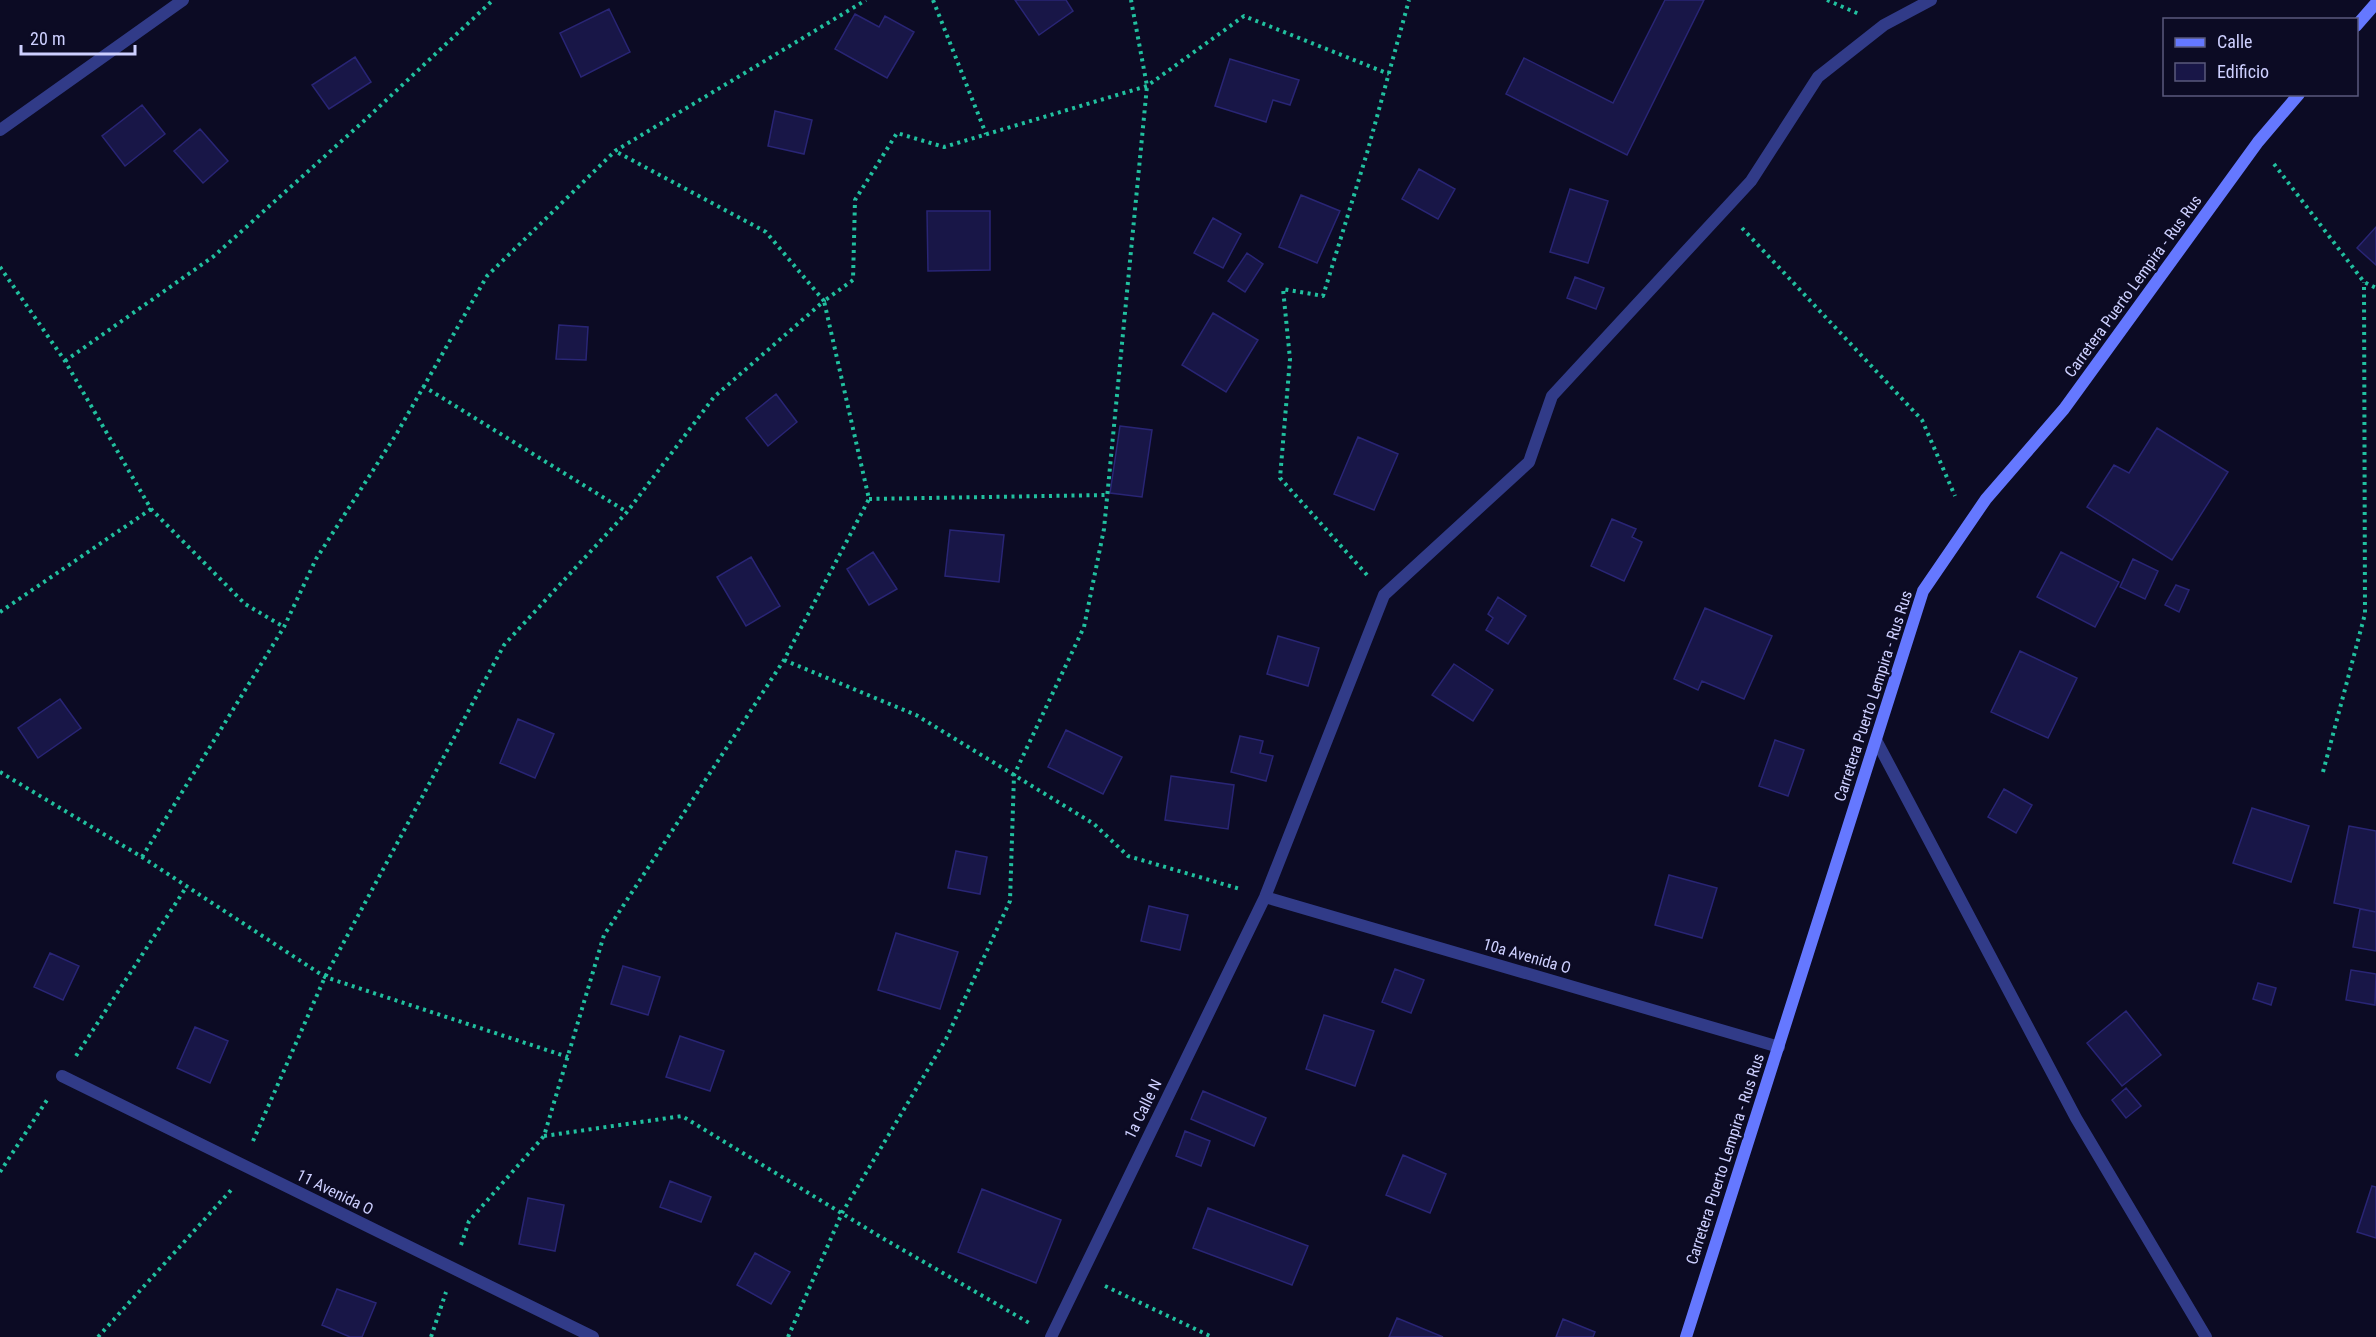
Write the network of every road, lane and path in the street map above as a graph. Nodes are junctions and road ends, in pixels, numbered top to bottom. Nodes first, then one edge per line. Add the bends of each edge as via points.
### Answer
1 (183, 0) edge
2 (492, 0) edge
3 (866, 0) edge
4 (933, 0) edge
5 (1131, 0) edge
6 (1409, 0) edge
7 (1930, 0) edge
8 (2376, 3) edge
9 (2358, 24) edge
10 (1389, 74) junction
11 (1147, 86) junction
12 (2297, 96) edge
13 (0, 130) edge
14 (986, 134) junction
15 (2258, 142) junction
16 (615, 151) junction
17 (1725, 210) junction
18 (0, 267) edge
19 (2364, 282) junction
20 (2376, 288) edge
21 (824, 301) junction
22 (65, 361) junction
23 (423, 386) junction
24 (1107, 495) junction
25 (868, 499) junction
26 (151, 509) junction
27 (627, 512) junction
28 (1968, 525) junction
29 (1384, 595) junction
30 (0, 612) edge
31 (284, 627) junction
32 (784, 660) junction
33 (1876, 740) junction
34 (0, 772) edge
35 (2323, 772) dead end
36 (1014, 775) junction
37 (142, 856) junction
38 (187, 886) junction
39 (1266, 897) junction
40 (325, 977) junction
41 (1779, 1047) junction
42 (568, 1057) junction
43 (62, 1076) junction
44 (544, 1136) junction
45 (243, 1165) junction
46 (0, 1172) edge
47 (842, 1214) junction
48 (453, 1269) junction
49 (1080, 1274) junction
50 (98, 1337) edge
51 (432, 1337) edge
52 (593, 1337) edge
53 (788, 1337) edge
54 (1051, 1337) edge
55 (1212, 1337) edge
56 (1686, 1337) edge
57 (2206, 1337) edge

1 - 13 street
2 - 22 path via 213,256
3 - 16 path
4 - 14 path
5 - 11 path
6 - 10 path
7 - 17 street via 1884,25 1818,77 1751,181
8 - 9 street
10 - 11 path via 1244,16
10 - 29 path via 1323,296 1283,289 1290,360 1280,478
11 - 14 path
11 - 24 path
12 - 15 street, Carretera Puerto Lempira - Rus Rus
14 - 21 path via 944,147 897,133 855,200 853,280
15 - 19 path
15 - 28 street, Carretera Puerto Lempira - Rus Rus via 2064,409
16 - 21 path via 766,232
16 - 23 path via 487,276
17 - 28 path via 1922,420
17 - 29 street via 1552,396 1529,462
18 - 22 path
19 - 20 path
19 - 35 path via 2365,614
21 - 25 path
21 - 27 path via 714,397
22 - 26 path
23 - 27 path
23 - 31 path via 316,559
24 - 25 path
24 - 36 path via 1084,627
25 - 32 path
26 - 30 path
26 - 31 path via 245,604
27 - 40 path via 504,645
28 - 33 street, Carretera Puerto Lempira - Rus Rus via 1923,591
29 - 39 street, 1a Calle N
31 - 37 path
32 - 36 path via 916,715
32 - 42 path via 604,935
33 - 41 street, Carretera Puerto Lempira - Rus Rus
33 - 57 street via 2076,1118
34 - 37 path
36 - 39 path via 1094,824 1128,856
36 - 47 path via 1010,902 946,1039
37 - 38 path
38 - 40 path
38 - 43 path
39 - 41 street, 10a Avenida O
39 - 49 street, 1a Calle N
40 - 42 path
40 - 45 path
41 - 56 street, Carretera Puerto Lempira - Rus Rus
42 - 44 path
43 - 45 street, 11 Avenida O
43 - 46 path
44 - 47 path via 682,1116
44 - 48 path via 469,1221
45 - 48 street, 11 Avenida O
45 - 50 path via 230,1193
47 - 53 path
47 - 54 path
48 - 51 path
48 - 52 street, 11 Avenida O
49 - 54 street, 1a Calle N
49 - 55 path

